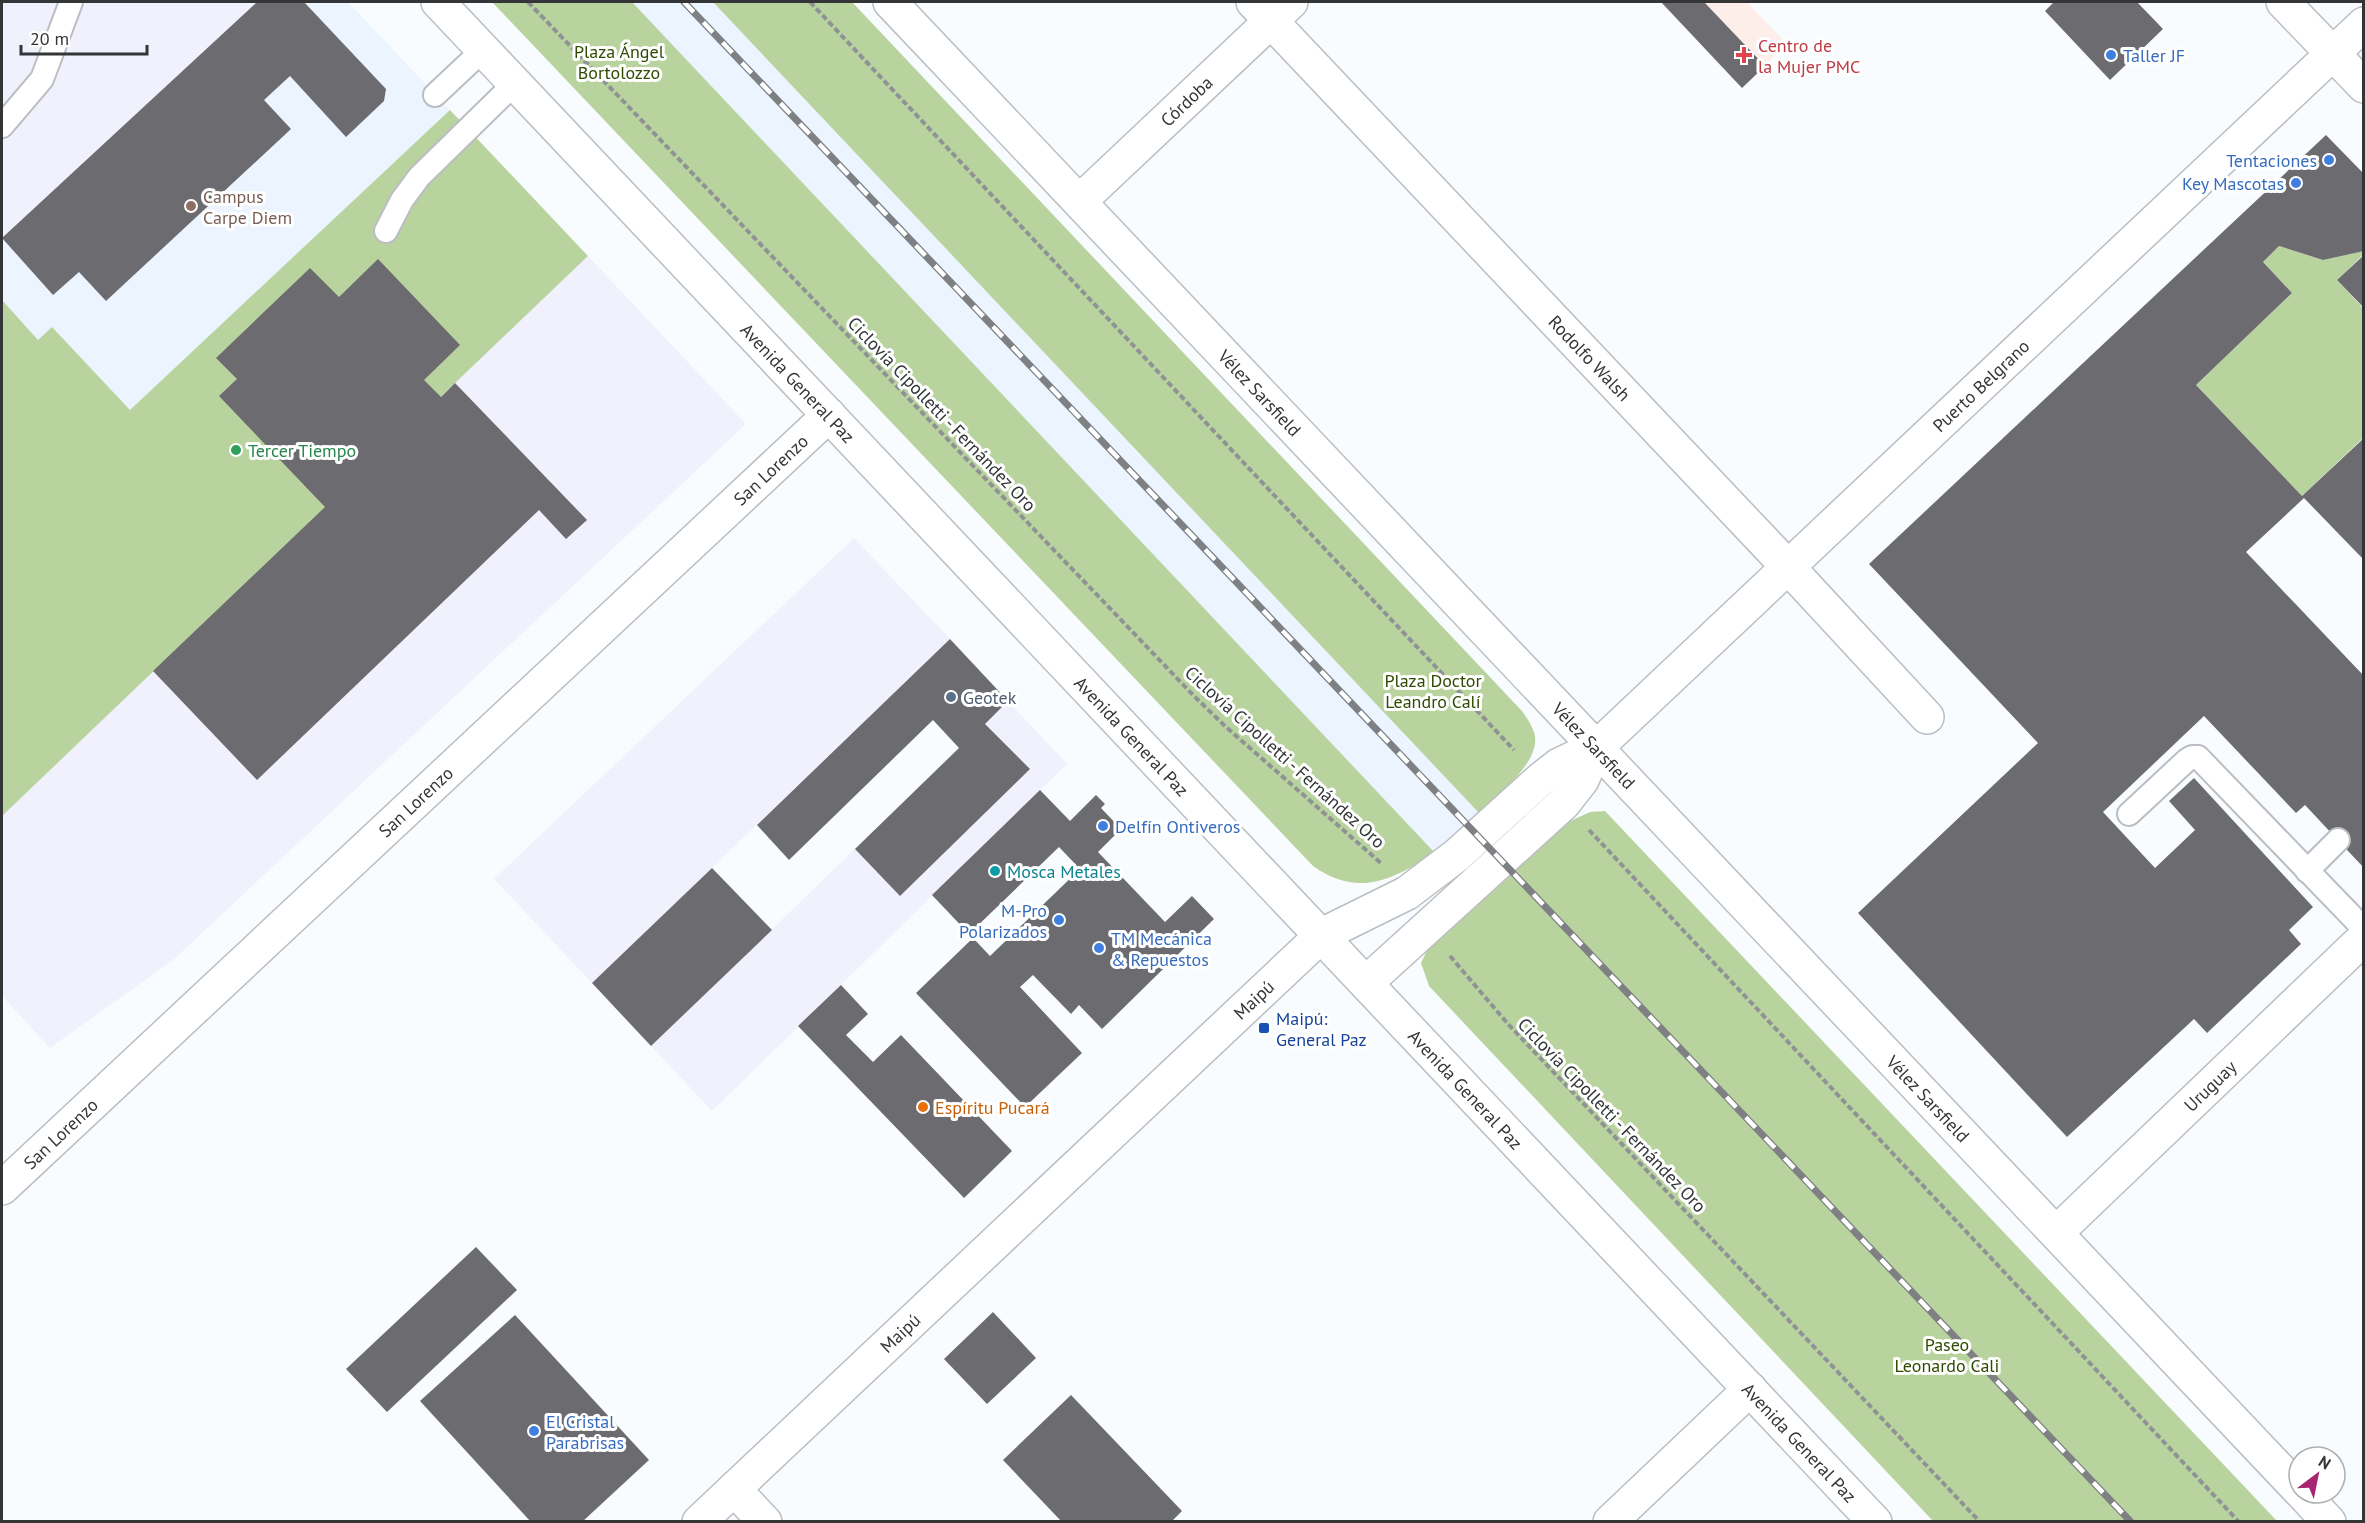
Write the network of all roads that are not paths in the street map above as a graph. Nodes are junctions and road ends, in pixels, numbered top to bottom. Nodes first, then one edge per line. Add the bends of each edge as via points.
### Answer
1 (71, 2) edge
2 (438, 2) edge
3 (890, 2) edge
4 (2283, 2) edge
5 (1272, 8) edge
6 (2364, 24) edge
7 (483, 49) junction
8 (2332, 53) junction
9 (515, 83) junction
10 (2364, 86) edge
11 (435, 94) dead end
12 (2, 126) edge
13 (1080, 201) junction
14 (386, 231) dead end
15 (830, 415) junction
16 (1788, 567) junction
17 (1927, 717) dead end
18 (1597, 747) junction
19 (2129, 814) dead end
20 (2338, 840) dead end
21 (2307, 871) junction
22 (2364, 929) edge
23 (1322, 935) junction
24 (2364, 938) edge
25 (1366, 982) junction
26 (2, 1188) edge
27 (2056, 1233) junction
28 (1750, 1389) junction
29 (2287, 1477) edge
30 (734, 1489) junction
31 (2314, 1505) edge
32 (699, 1521) edge
33 (765, 1521) edge
34 (1610, 1521) edge
35 (1875, 1521) edge
36 (2329, 1521) edge

1 - 12 lane via 42,79
2 - 7 street, Avenida General Paz
3 - 13 street, Vélez Sarsfield
4 - 8 street
5 - 13 street, Córdoba
5 - 16 street, Rodolfo Walsh
6 - 8 street, Puerto Belgrano
7 - 9 street, Avenida General Paz
7 - 11 lane
8 - 10 street
8 - 16 street, Puerto Belgrano
9 - 14 lane via 419,177
9 - 15 street, Avenida General Paz
13 - 18 street, Vélez Sarsfield
15 - 23 street, Avenida General Paz
15 - 26 street, San Lorenzo
16 - 17 street, Rodolfo Walsh
16 - 18 street, Puerto Belgrano
18 - 23 street, Maipú via 1559,765 1457,855 1407,893
18 - 25 street via 1582,780 1564,803
18 - 27 street, Vélez Sarsfield
19 - 21 lane via 2187,760 2198,757
20 - 21 lane
21 - 22 lane
23 - 25 street, Avenida General Paz
23 - 30 street, Maipú
24 - 27 street, Uruguay
25 - 28 street, Avenida General Paz
27 - 29 street, Vélez Sarsfield
28 - 34 street
28 - 35 street, Avenida General Paz
30 - 32 street, Maipú
30 - 33 street
31 - 36 street

